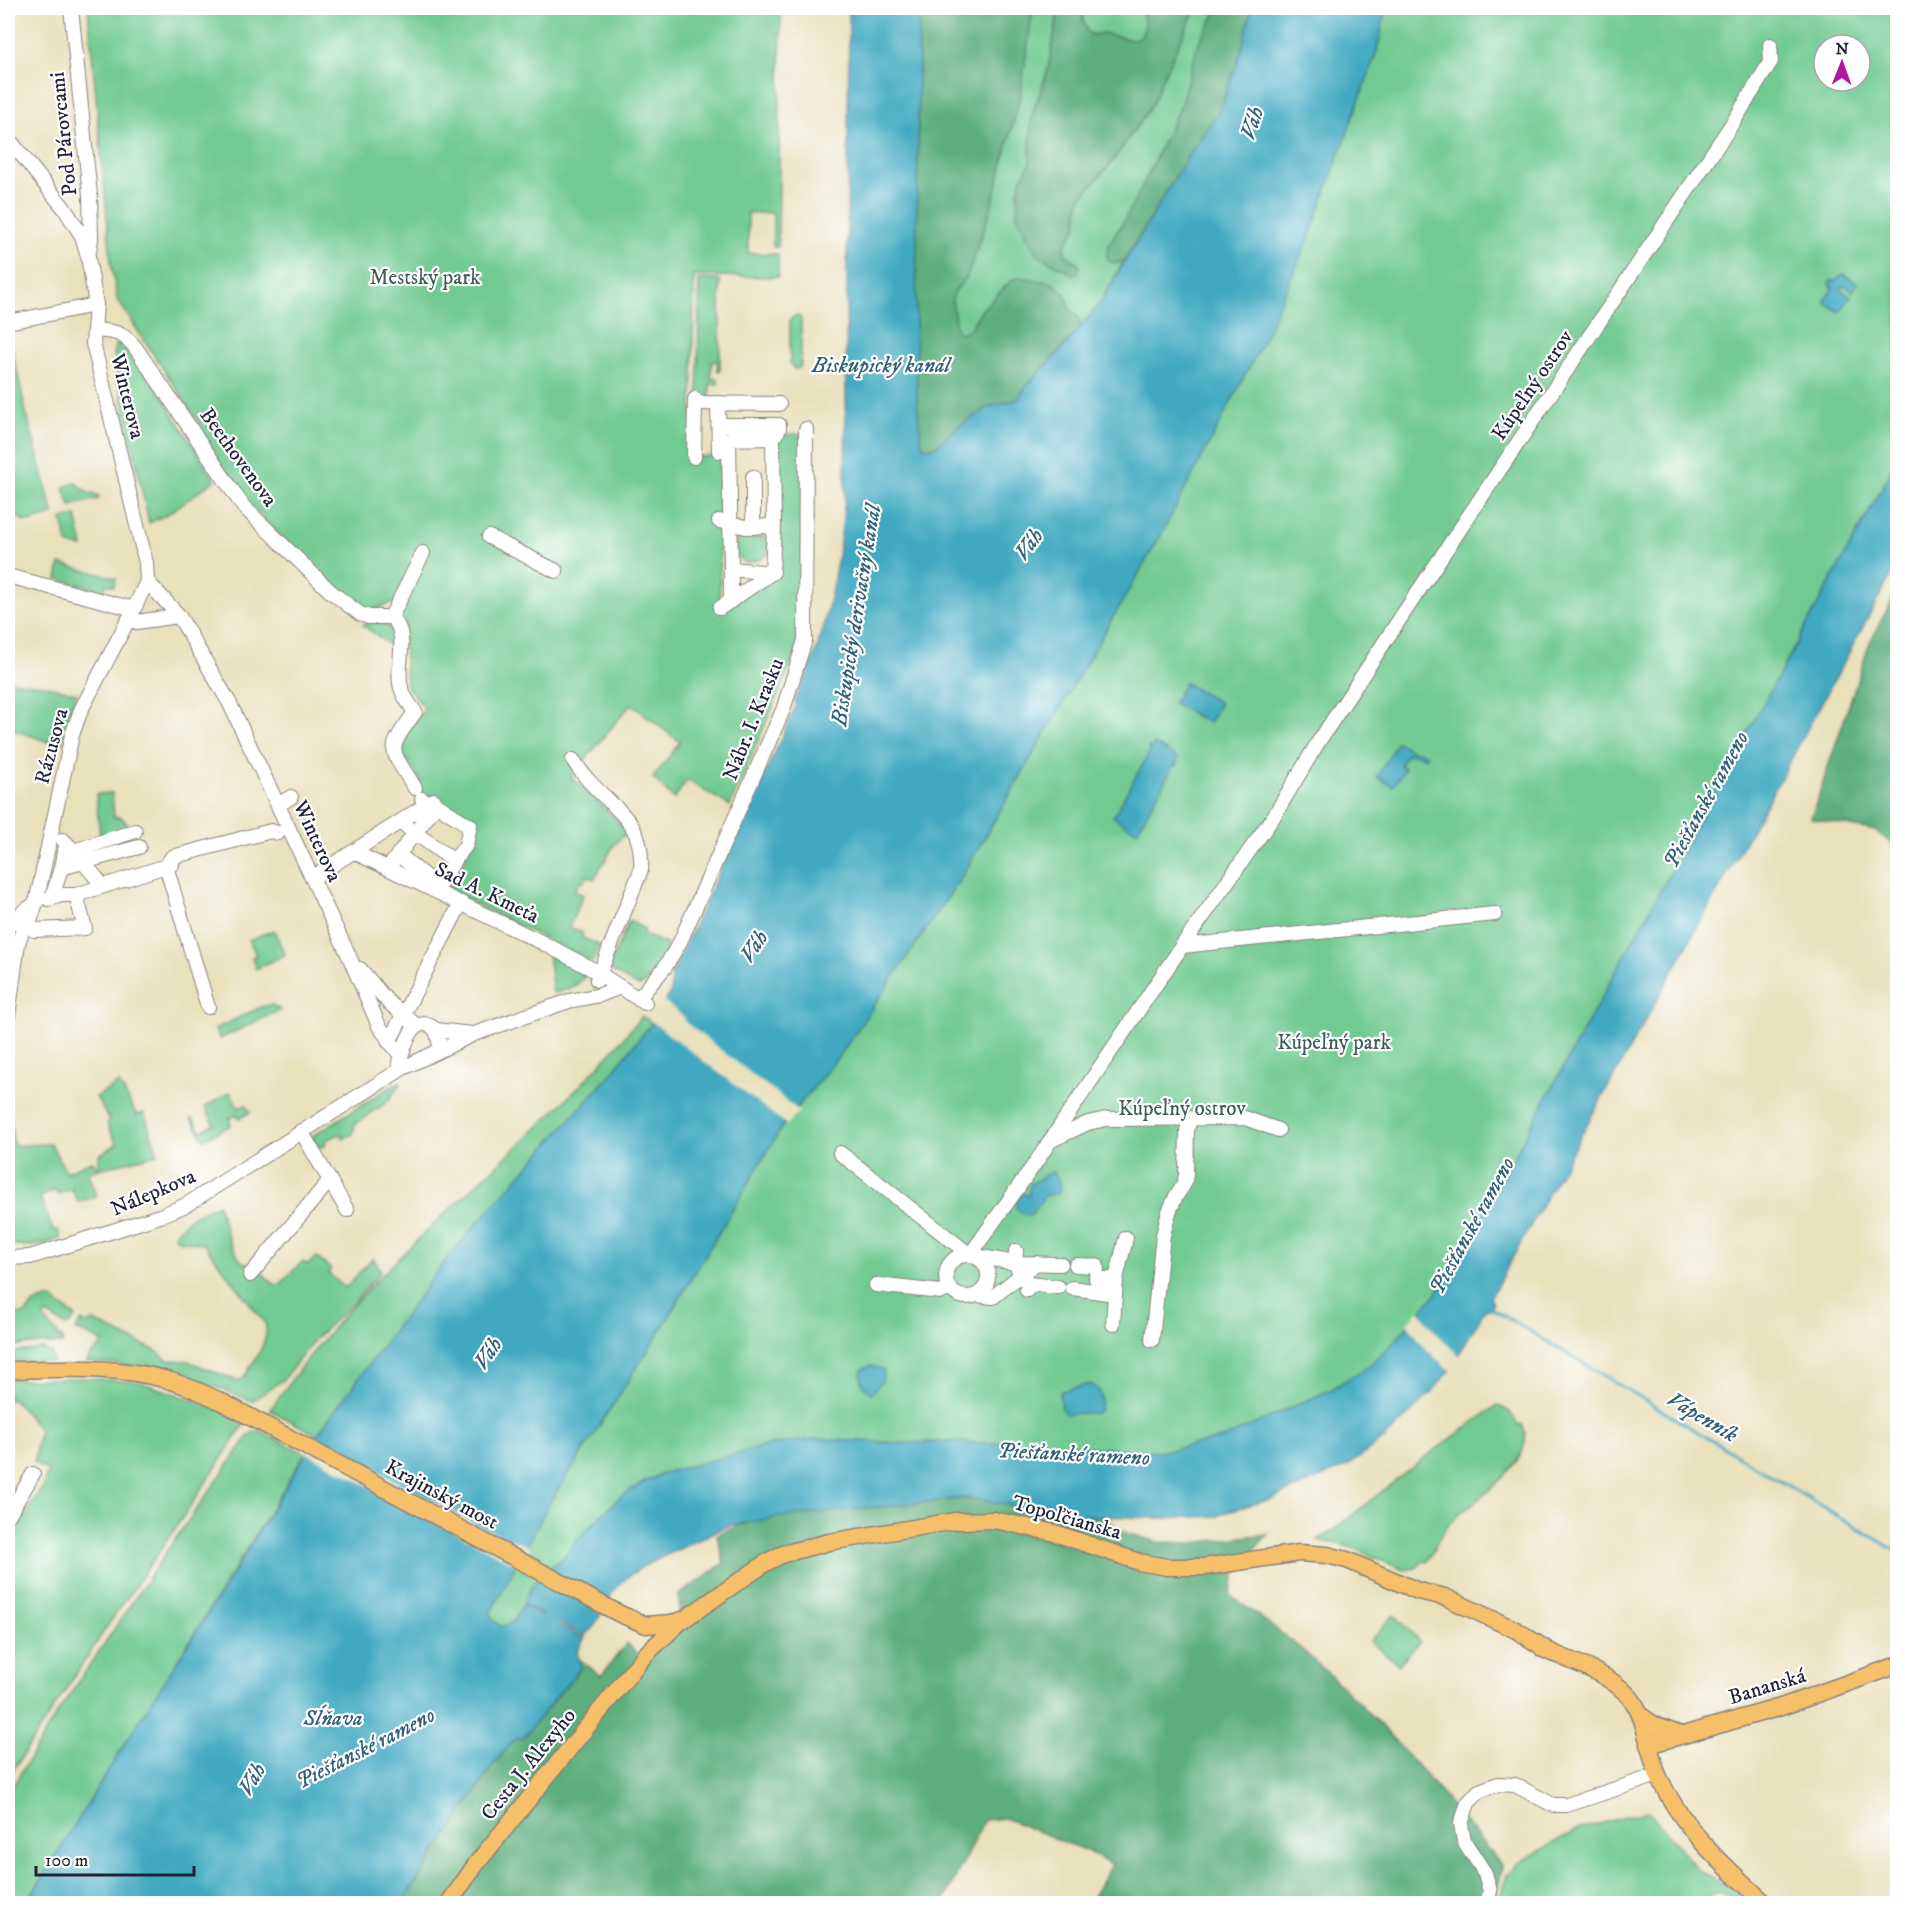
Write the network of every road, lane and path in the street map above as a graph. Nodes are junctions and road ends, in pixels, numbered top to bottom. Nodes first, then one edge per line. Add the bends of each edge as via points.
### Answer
1 (71, 8) edge
2 (1770, 45) dead end
3 (8, 138) edge
4 (12, 149) edge
5 (91, 209) junction
6 (73, 222) junction
7 (88, 256) junction
8 (96, 305) junction
9 (8, 322) edge
10 (94, 330) junction
11 (718, 403) junction
12 (779, 404) dead end
13 (806, 429) dead end
14 (723, 441) junction
15 (729, 476) junction
16 (753, 477) junction
17 (773, 477) junction
18 (725, 522) junction
19 (774, 526) junction
20 (753, 527) junction
21 (489, 537) dead end
22 (423, 553) dead end
23 (731, 569) junction
24 (556, 571) dead end
25 (776, 571) junction
26 (8, 576) edge
27 (147, 581) junction
28 (135, 616) junction
29 (179, 616) junction
30 (391, 617) junction
31 (573, 760) dead end
32 (291, 797) dead end
33 (428, 801) junction
34 (278, 805) junction
35 (400, 821) junction
36 (282, 829) junction
37 (415, 832) junction
38 (67, 846) junction
39 (139, 847) junction
40 (354, 852) junction
41 (398, 854) junction
42 (458, 860) junction
43 (84, 862) junction
44 (166, 866) junction
45 (61, 868) junction
46 (388, 868) junction
47 (146, 872) junction
48 (312, 878) junction
49 (427, 882) junction
50 (103, 886) junction
51 (76, 895) junction
52 (50, 896) junction
53 (460, 903) junction
54 (1495, 914) dead end
55 (17, 933) edge
56 (1182, 946) junction
57 (344, 958) junction
58 (600, 982) junction
59 (642, 1001) joint
60 (208, 1007) dead end
61 (403, 1014) junction
62 (8, 1016) edge
63 (420, 1021) junction
64 (436, 1030) junction
65 (474, 1034) junction
66 (390, 1039) junction
67 (441, 1049) junction
68 (399, 1066) junction
69 (1190, 1118) junction
70 (1278, 1130) dead end
71 (301, 1131) junction
72 (1050, 1141) junction
73 (844, 1156) dead end
74 (330, 1180) junction
75 (347, 1210) dead end
76 (1126, 1238) dead end
77 (970, 1255) junction
78 (8, 1258) edge
79 (1021, 1273) junction
80 (250, 1275) dead end
81 (1096, 1278) junction
82 (1117, 1280) junction
83 (876, 1285) dead end
84 (950, 1289) junction
85 (987, 1299) junction
86 (1113, 1324) dead end
87 (1152, 1340) dead end
88 (8, 1370) edge
89 (33, 1474) dead end
90 (8, 1516) edge
91 (683, 1620) junction
92 (646, 1625) junction
93 (645, 1655) junction
94 (1898, 1665) edge
95 (1640, 1715) junction
96 (1681, 1735) junction
97 (1648, 1744) junction
98 (1658, 1775) junction
99 (448, 1904) edge
100 (1487, 1904) edge
101 (1766, 1904) edge

1 - 5 street, Pod Párovcami
2 - 56 street, Kúpeľný ostrov via 1771,61 1734,121 1315,748 1274,816
3 - 4 street, Winterova
4 - 6 street, Winterova
5 - 6 street
5 - 7 street, Pod Párovcami
6 - 7 street, Winterova
7 - 8 street, Winterova
8 - 9 street
8 - 10 street, Winterova
10 - 27 street, Winterova via 93,343 137,521
10 - 30 street, Beethovenova via 119,333 135,347 229,487 274,537 360,614
11 - 12 street
11 - 14 street
11 - 14 street via 695,401 693,447
13 - 59 street, Nábr. I. Krasku via 805,640 801,657 783,710 680,942
14 - 15 street
14 - 17 street via 777,431
15 - 16 street
15 - 18 street via 724,492
16 - 17 street
16 - 20 street
17 - 19 street
18 - 20 street
18 - 23 street
19 - 20 street
19 - 25 street
21 - 24 street
22 - 30 street
23 - 25 street
23 - 25 street via 726,604
26 - 28 street
27 - 28 street
27 - 29 street, Winterova
28 - 29 street
28 - 52 street, Rázusova via 81,710 72,735
29 - 34 street, Winterova via 202,664 230,704
30 - 33 street via 400,630 398,669 402,692 415,712 394,741 393,749
31 - 58 street via 589,782 624,813 642,852 641,870
32 - 34 street
33 - 35 street, Winterova
33 - 37 street
33 - 42 street via 470,827
34 - 36 street, Winterova
35 - 37 street
35 - 40 street, Winterova
36 - 44 street
36 - 48 street, Winterova
37 - 41 street
37 - 42 street
38 - 39 street via 134,828
38 - 43 street
38 - 45 street
39 - 43 street
39 - 47 street
40 - 46 street, Sad A. Kmeťa
40 - 48 street
41 - 46 street
41 - 49 street
42 - 49 street
43 - 45 street
43 - 50 street
44 - 47 street
44 - 60 street
45 - 52 street
46 - 49 street, Sad A. Kmeťa via 398,880
47 - 50 street
48 - 57 street, Winterova
49 - 53 street, Sad A. Kmeťa
50 - 51 street
51 - 52 street
51 - 55 street via 86,930
52 - 55 street, Rázusova
53 - 58 street, Sad A. Kmeťa via 543,943
53 - 61 street via 447,942
54 - 56 street
55 - 62 street, Rázusova
56 - 72 street, Kúpeľný ostrov
57 - 61 street, Winterova
57 - 66 street, Winterova via 359,993
58 - 59 street, Sad A. Kmeťa via 620,987
58 - 65 street via 588,983 569,1001
61 - 63 street, Winterova
61 - 66 street
63 - 64 street
63 - 68 street via 410,1032
64 - 65 street
64 - 67 street
65 - 67 street, Nálepkova
66 - 68 street, Winterova
67 - 68 street, Nálepkova
68 - 71 street, Nálepkova
69 - 70 street via 1245,1118
69 - 72 street via 1106,1119
69 - 87 street via 1184,1184 1169,1212 1163,1235
71 - 74 street
71 - 78 street, Nálepkova via 186,1205 71,1245 30,1257
72 - 77 street, Kúpeľný ostrov
73 - 77 street
74 - 75 street
74 - 80 street
76 - 82 street
77 - 79 street
77 - 84 street via 956,1258 947,1269 945,1276
77 - 85 street via 982,1261 988,1272
79 - 81 street via 1065,1287
79 - 81 street via 1036,1263 1069,1264
79 - 85 street
81 - 82 street
81 - 82 street
82 - 86 street
83 - 84 street via 941,1292
84 - 85 street via 966,1297
88 - 92 main road, Krajinský most via 94,1369 146,1375 193,1388
89 - 90 street
91 - 92 main road, Topoľčianska
91 - 93 main road, Cesta J. Alexyho
91 - 95 main road, Topoľčianska via 783,1554 829,1542 955,1521 994,1520 1032,1527 1139,1562 1167,1566 1204,1567 1299,1553 1347,1560 1418,1591 1446,1597 1516,1630 1552,1653 1612,1682 1632,1699
92 - 93 main road
93 - 99 main road, Cesta J. Alexyho
94 - 96 main road, Bananská via 1781,1707
95 - 96 main road
95 - 97 main road, Topoľčianska
96 - 97 main road, Bananská
97 - 98 main road, Topoľčianska
98 - 100 street via 1567,1805 1553,1804 1515,1785 1498,1784 1479,1791 1468,1803 1461,1824 1464,1841 1485,1873 1490,1891
98 - 101 main road, Topoľčianska via 1697,1837

